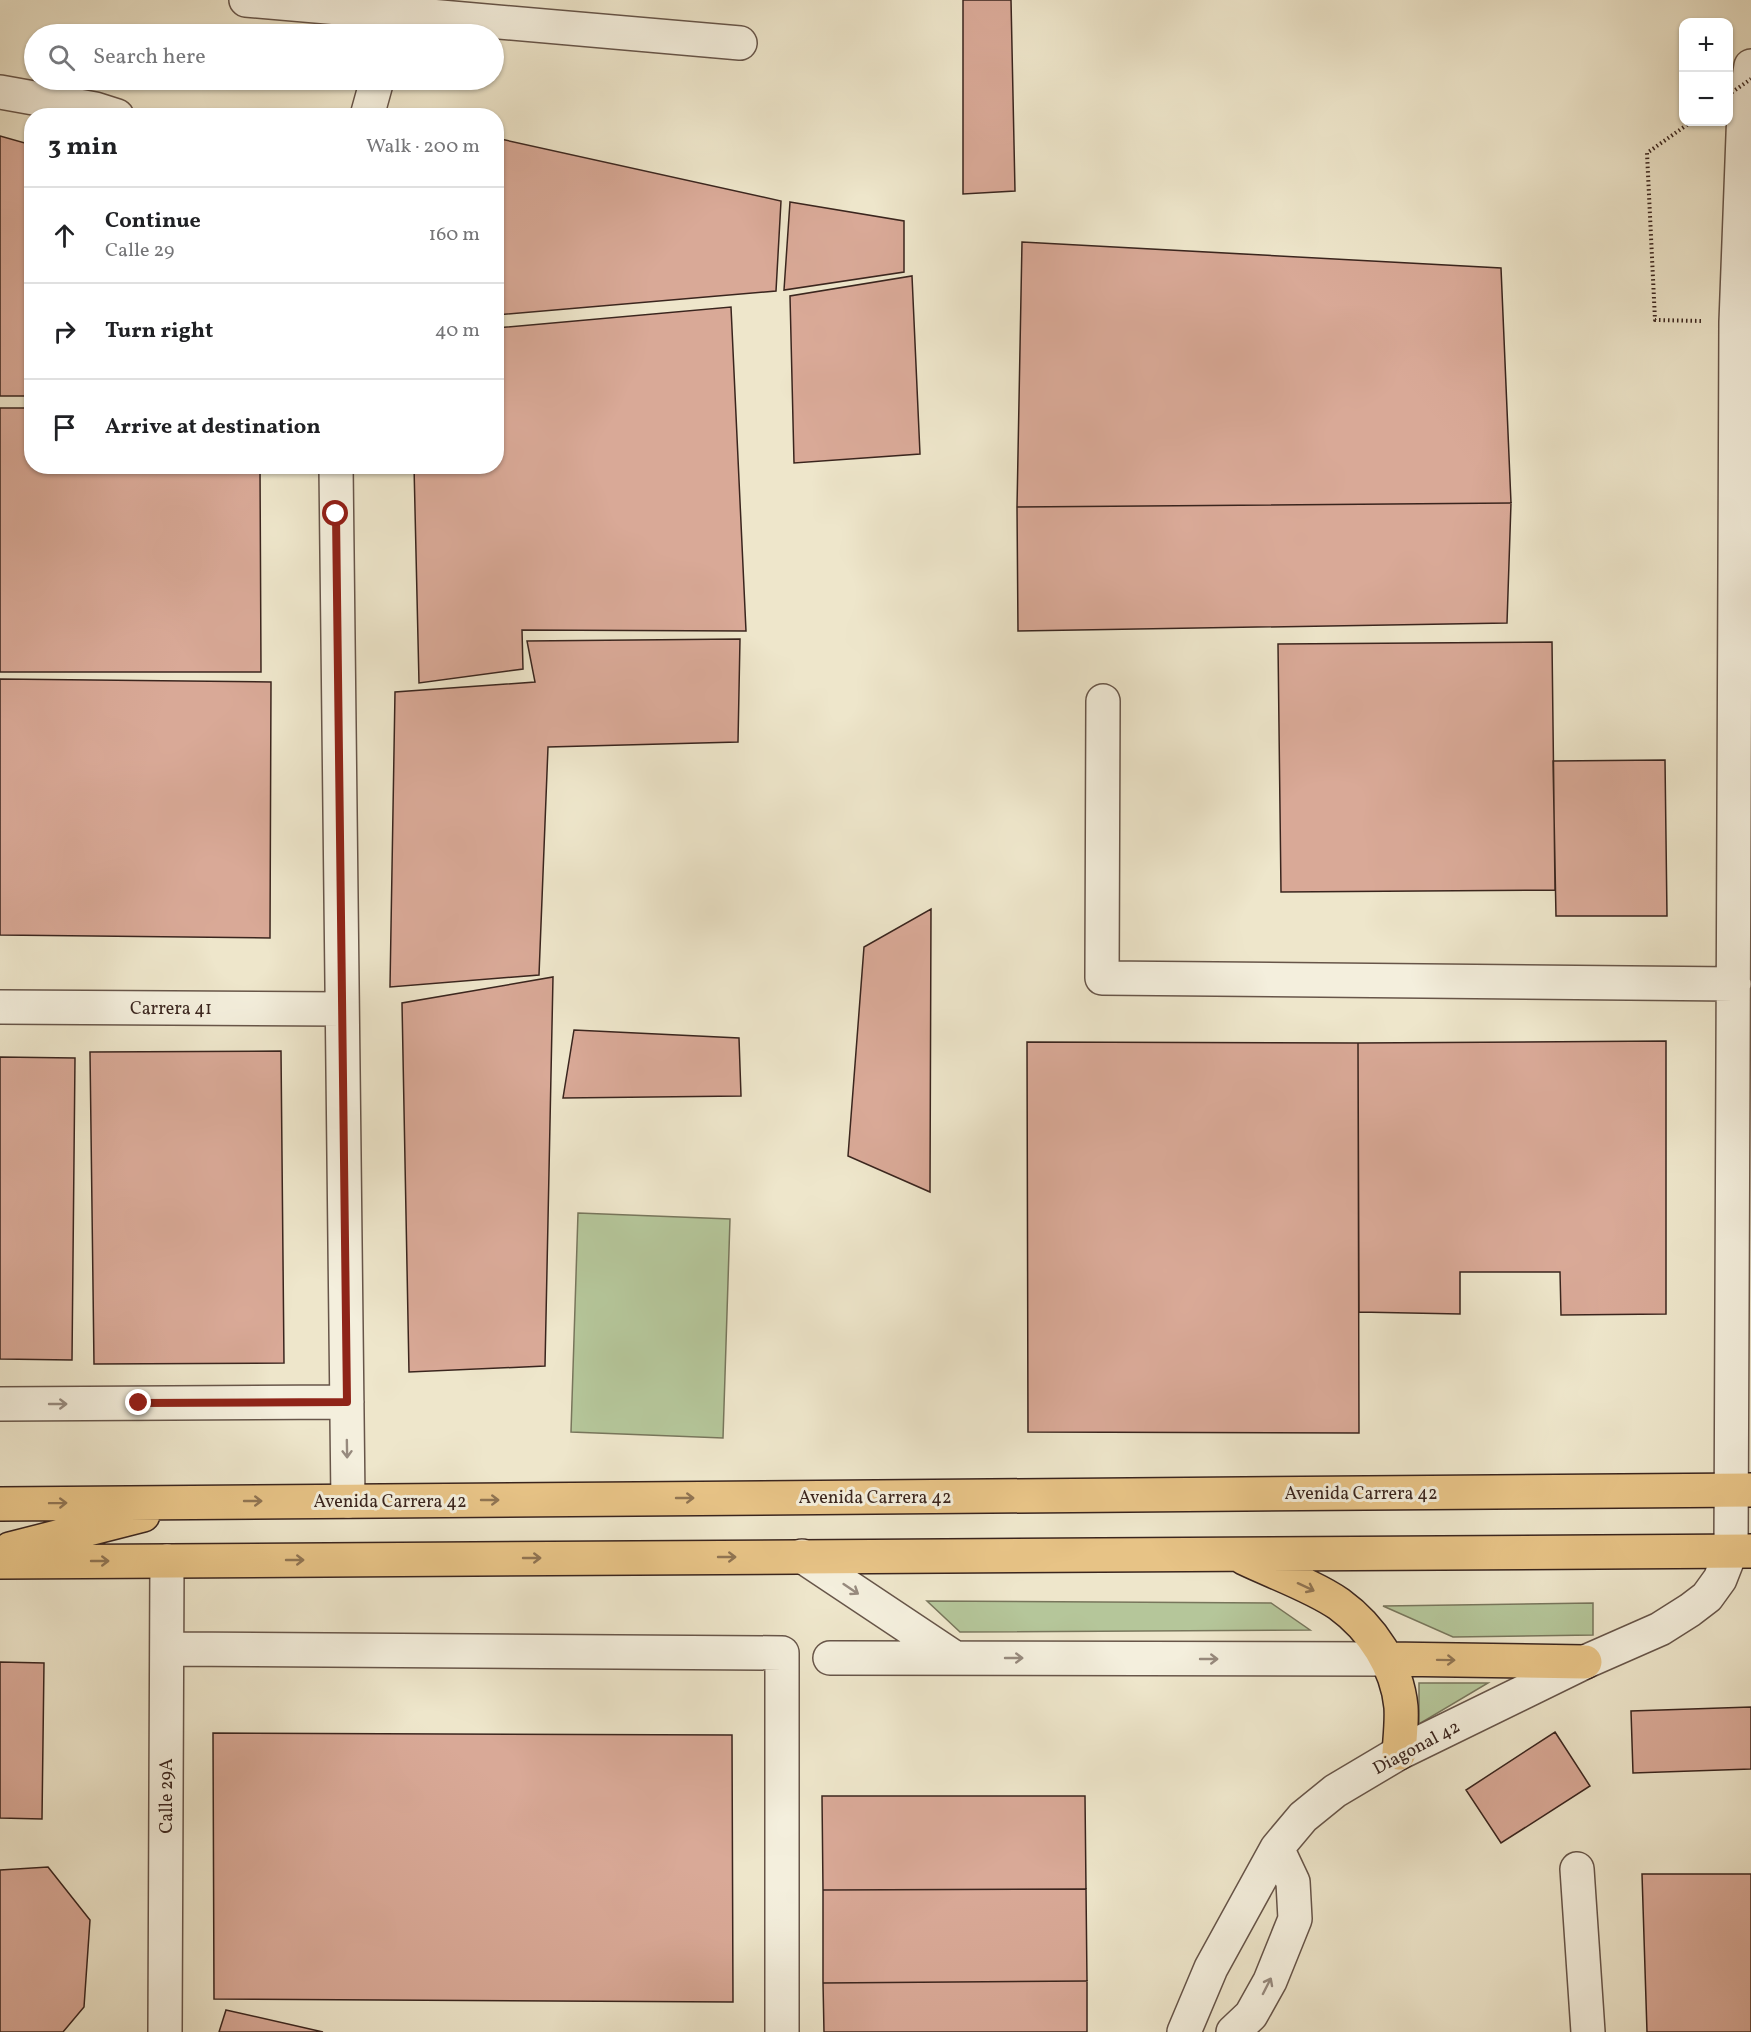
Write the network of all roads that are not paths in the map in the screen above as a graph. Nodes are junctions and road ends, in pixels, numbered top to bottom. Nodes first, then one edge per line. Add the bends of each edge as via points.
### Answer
1 (246, 0) edge
2 (392, 23) edge
3 (409, 24) edge
4 (504, 29) edge
5 (740, 43) dead end
6 (1751, 66) edge
7 (374, 90) edge
8 (0, 92) edge
9 (89, 108) edge
10 (369, 108) edge
11 (1751, 290) edge
12 (1736, 322) junction
13 (336, 474) edge
14 (1103, 701) dead end
15 (1734, 984) junction
16 (0, 1007) edge
17 (342, 1009) junction
18 (347, 1402) junction
19 (0, 1404) edge
20 (1741, 1490) edge
21 (348, 1501) junction
22 (194, 1502) junction
23 (0, 1503) edge
24 (1741, 1551) edge
25 (0, 1552) edge
26 (1234, 1554) junction
27 (802, 1556) junction
28 (167, 1561) junction
29 (0, 1562) edge
30 (167, 1649) junction
31 (830, 1658) dead end
32 (956, 1658) junction
33 (1388, 1659) junction
34 (1585, 1662) junction
35 (1399, 1753) junction
36 (1277, 1848) junction
37 (1577, 1869) dead end
38 (165, 2032) edge
39 (782, 2032) edge
40 (1184, 2032) edge
41 (1233, 2032) edge
42 (1588, 2032) edge

1 - 2 street
2 - 3 street
4 - 5 street
6 - 12 street via 1744,109
7 - 10 street
8 - 9 street
11 - 12 street
12 - 15 street
13 - 17 street
14 - 15 street via 1102,978
15 - 20 street
16 - 17 street, Carrera 41
17 - 18 street
19 -> 18 street
18 -> 21 street
21 -> 20 highway, Avenida Carrera 42
20 - 24 street
22 -> 21 highway, Avenida Carrera 42
23 -> 22 highway, Avenida Carrera 42
22 - 25 highway
24 - 26 highway
24 - 34 street, Diagonal 42 via 1707,1597 1690,1610 1660,1629
26 - 27 highway
26 -> 33 highway via 1339,1605 1369,1632
28 -> 27 highway
27 -> 32 street
29 -> 28 highway
28 - 30 street, Calle 29A
30 - 38 street, Calle 29A
30 - 39 street via 782,1653
31 - 32 street
32 -> 33 street
33 -> 34 highway
33 - 35 highway via 1401,1708
34 - 35 street, Diagonal 42
35 - 36 street, Diagonal 42 via 1335,1791 1303,1817
36 - 40 street, Diagonal 42 via 1211,1968
41 -> 36 street via 1251,2015 1270,1981 1295,1919 1293,1882
37 - 42 street

